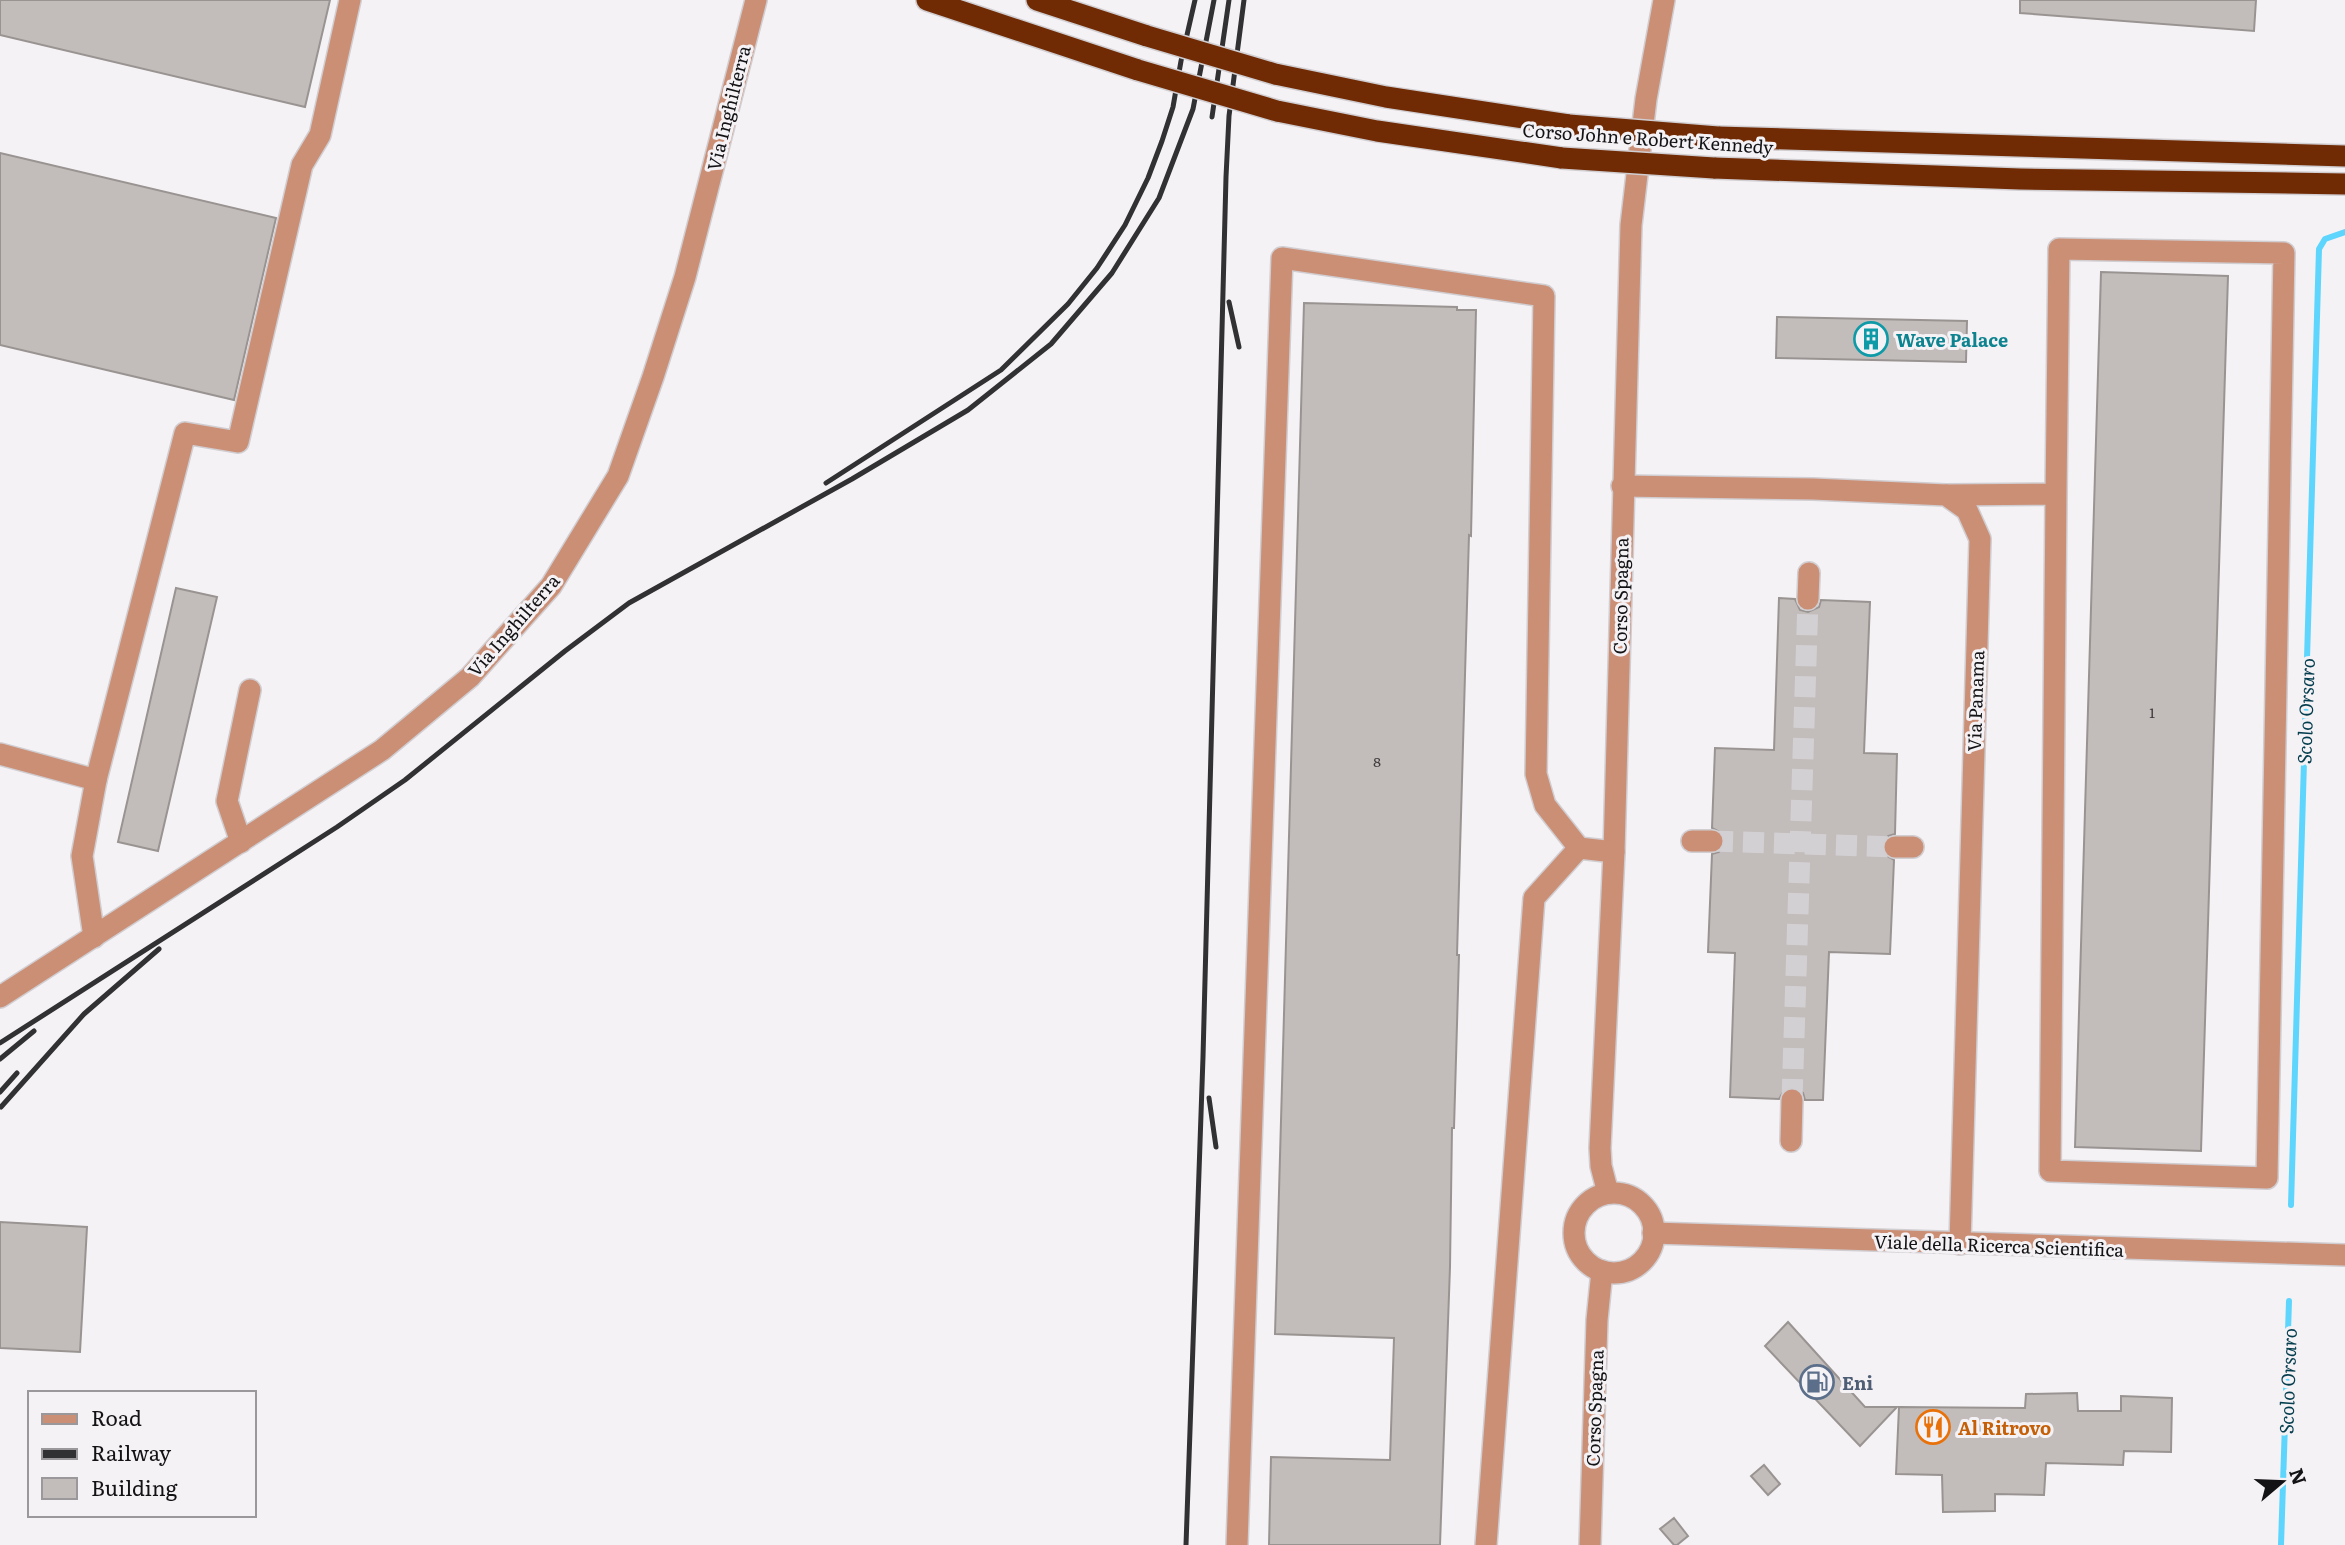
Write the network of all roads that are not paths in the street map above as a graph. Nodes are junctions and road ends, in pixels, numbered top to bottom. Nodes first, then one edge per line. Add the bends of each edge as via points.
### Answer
1 (351, 0) edge
2 (756, 0) edge
3 (927, 0) edge
4 (1037, 0) edge
5 (1664, 0) edge
6 (2345, 156) edge
7 (2345, 184) edge
8 (1622, 486) junction
9 (2056, 494) junction
10 (1946, 495) junction
11 (1809, 573) dead end
12 (1808, 600) tunnel mouth
13 (250, 690) dead end
14 (0, 754) edge
15 (96, 780) junction
16 (241, 842) junction
17 (1579, 848) junction
18 (1614, 852) junction
19 (94, 937) junction
20 (0, 997) edge
21 (1792, 1100) tunnel mouth
22 (1791, 1141) dead end
23 (1608, 1193) junction
24 (1653, 1233) junction
25 (1960, 1244) junction
26 (2345, 1255) edge
27 (1602, 1270) junction
28 (1237, 1545) edge
29 (1486, 1545) edge
30 (1590, 1545) edge

1 - 15 street via 320,135 302,165 238,442 185,433
2 - 16 street, Via Inghilterra via 685,277 653,377 618,476 551,586 470,677 392,742
3 - 7 highway, Corso John e Robert Kennedy, bridge via 1277,111 1562,158 1993,178
4 - 6 highway, Corso John e Robert Kennedy, bridge via 1275,74 1386,97 1569,125 1718,137
5 - 8 street, Corso Spagna via 1631,225
8 - 10 street
8 - 18 street, Corso Spagna
9 - 9 street via 2059,249 2284,253 2267,1178 2050,1171
9 - 10 street
10 - 25 street, Via Panama via 1967,510 1980,538
11 - 12 street
13 - 16 street via 228,801
14 - 15 street
15 - 19 street via 82,856
16 - 19 street, Via Inghilterra
17 - 18 street
17 - 28 street via 1545,805 1536,774 1544,296 1282,258
17 - 29 street via 1534,898
18 - 23 street, Corso Spagna via 1600,1148
19 - 20 street, Via Inghilterra
21 - 22 street
23 - 24 street via 1634,1197 1644,1206
23 - 27 street via 1588,1201 1579,1212 1574,1234 1582,1257
24 - 25 street, Viale della Ricerca Scientifica
24 - 27 street via 1649,1253 1640,1263 1615,1273
25 - 26 street, Viale della Ricerca Scientifica
27 - 30 street, Corso Spagna

